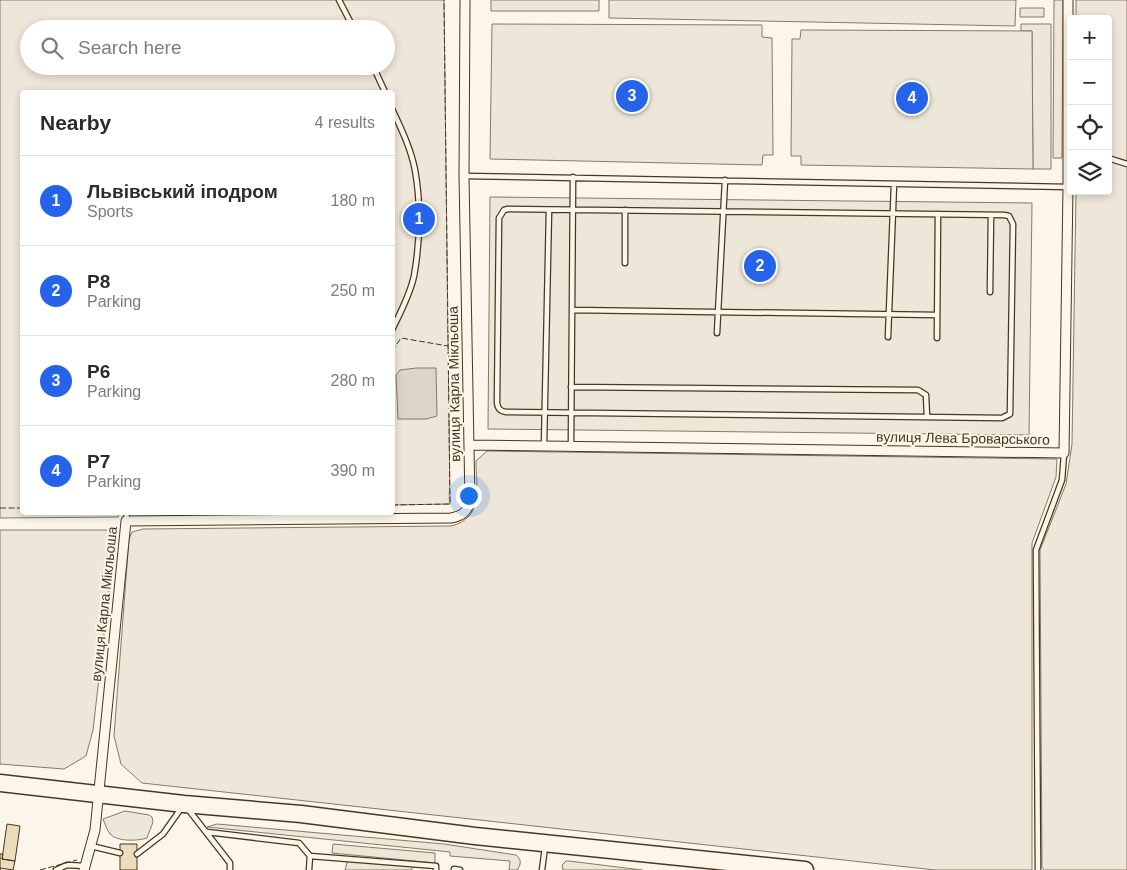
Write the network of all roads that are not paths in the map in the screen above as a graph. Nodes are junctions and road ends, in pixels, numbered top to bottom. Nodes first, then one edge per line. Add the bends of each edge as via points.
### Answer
1 (339, 0) edge
2 (465, 0) edge
3 (1068, 0) edge
4 (349, 20) edge
5 (377, 75) edge
6 (384, 90) edge
7 (395, 116) edge
8 (1069, 150) edge
9 (1112, 159) edge
10 (1127, 164) edge
11 (464, 176) junction
12 (573, 178) junction
13 (725, 180) junction
14 (894, 184) junction
15 (1067, 187) edge
16 (1068, 195) edge
17 (550, 210) junction
18 (572, 210) junction
19 (624, 210) junction
20 (723, 212) junction
21 (893, 214) junction
22 (938, 214) junction
23 (991, 215) junction
24 (624, 263) dead end
25 (990, 292) dead end
26 (572, 310) junction
27 (718, 312) junction
28 (889, 314) junction
29 (937, 315) junction
30 (395, 323) edge
31 (717, 333) dead end
32 (888, 337) dead end
33 (937, 338) dead end
34 (571, 386) junction
35 (545, 413) junction
36 (571, 413) junction
37 (927, 417) junction
38 (469, 445) junction
39 (544, 446) junction
40 (571, 447) junction
41 (1064, 453) junction
42 (127, 517) edge
43 (0, 783) edge
44 (98, 793) junction
45 (184, 804) junction
46 (207, 832) junction
47 (546, 843) junction
48 (91, 846) junction
49 (120, 853) dead end
50 (137, 854) dead end
51 (310, 856) junction
52 (85, 868) edge
53 (454, 869) edge
54 (56, 870) edge
55 (230, 870) edge
56 (310, 870) edge
57 (436, 870) edge
58 (460, 870) edge
59 (542, 870) edge
60 (805, 870) edge
61 (1038, 870) edge

1 - 4 lane
2 - 11 street, вулиця Карла Мікльоша
3 - 8 street, вулиця Лева Броварського
5 - 6 lane
7 - 30 lane via 415,168 419,203 413,278
9 - 10 lane
11 - 12 lane
11 - 38 street, вулиця Карла Мікльоша
12 - 13 lane
12 - 18 lane
13 - 14 lane
13 - 20 lane
14 - 15 lane
14 - 21 lane
16 - 41 street, вулиця Лева Броварського
17 - 18 lane
17 - 35 lane
17 - 35 lane via 508,209 499,218 498,408 506,412
18 - 19 lane
18 - 26 lane
19 - 20 lane
19 - 24 lane
20 - 21 lane
20 - 27 lane
21 - 22 lane
21 - 28 lane
22 - 23 lane
22 - 29 lane
23 - 25 lane
23 - 37 lane via 1008,216 1013,224 1010,414 1002,418
26 - 27 lane
26 - 34 lane
27 - 28 lane
27 - 31 lane
28 - 29 lane
28 - 32 lane
29 - 33 lane
34 - 36 lane
34 - 37 lane via 918,390 926,395
35 - 36 lane
35 - 39 lane
36 - 37 lane
36 - 40 lane
38 - 39 street, вулиця Лева Броварського
38 - 42 street, вулиця Карла Мікльоша via 470,502 460,516 451,518
39 - 40 street, вулиця Лева Броварського
40 - 41 street, вулиця Лева Броварського
41 - 61 lane via 1062,480 1036,550
42 - 44 street, вулиця Карла Мікльоша
43 - 44 highway
44 - 45 highway
44 - 48 street, вулиця Карла Мікльоша
45 - 46 lane
45 - 47 highway
45 - 50 lane via 163,834
46 - 51 lane via 299,844
46 - 55 lane via 230,863
47 - 59 lane
47 - 60 highway
48 - 49 lane
48 - 52 street, вулиця Карла Мікльоша
51 - 56 lane
51 - 57 lane via 436,866
52 - 54 lane via 67,865
53 - 58 lane

